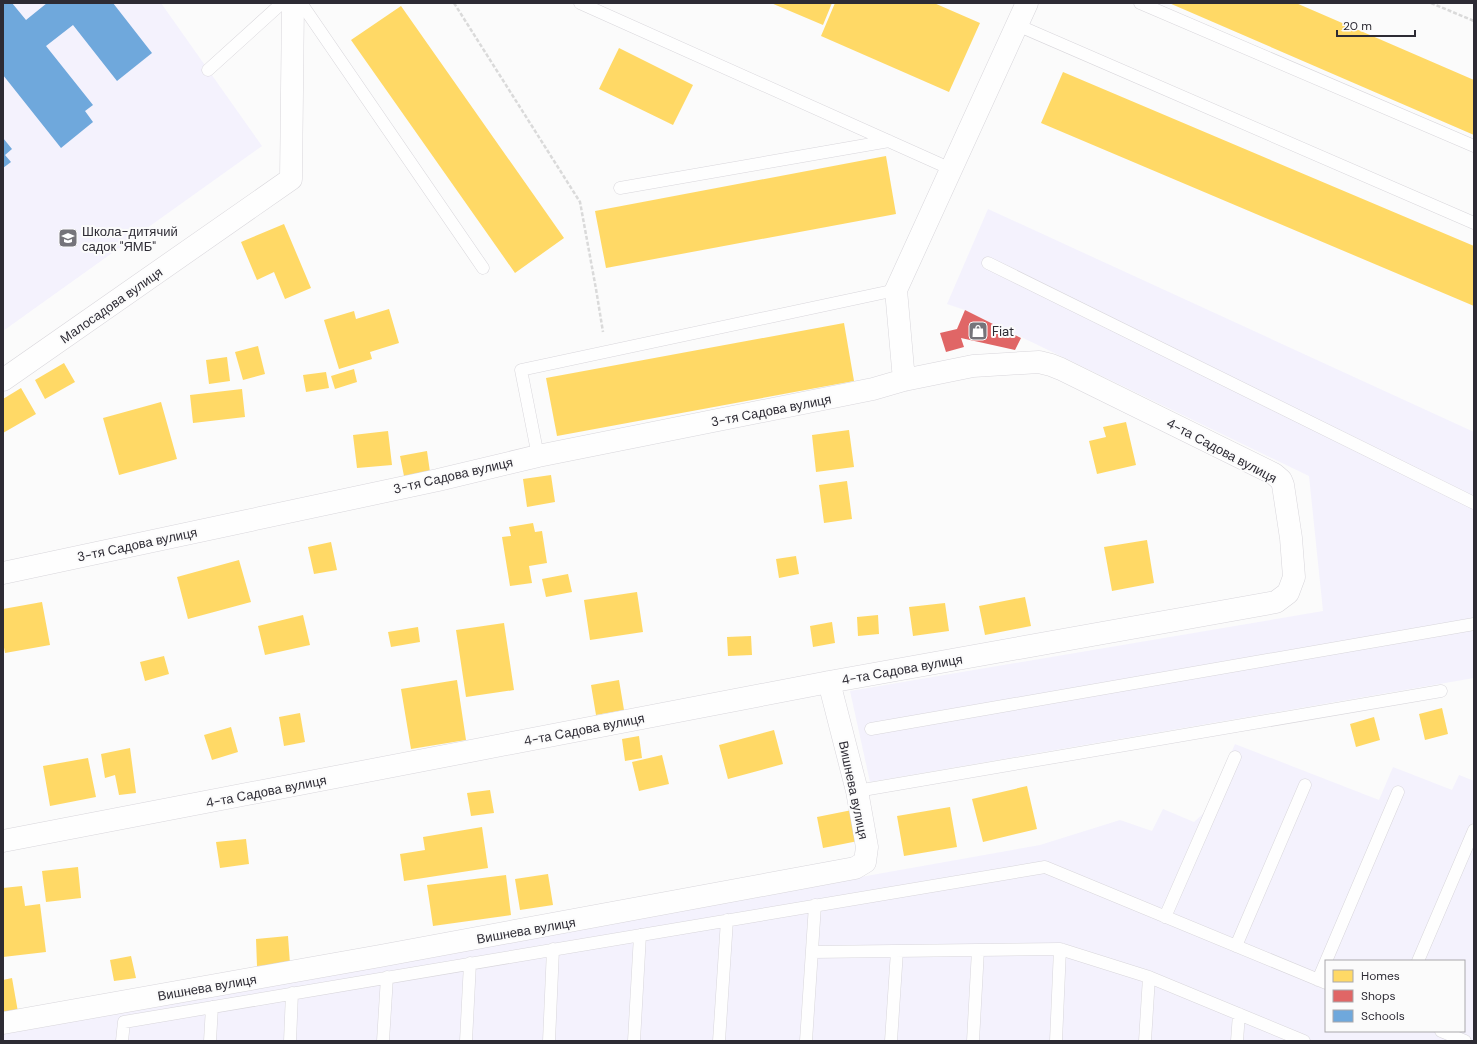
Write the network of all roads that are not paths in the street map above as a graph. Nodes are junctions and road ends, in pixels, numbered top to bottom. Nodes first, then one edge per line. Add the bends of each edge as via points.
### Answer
1 (282, 3) edge
2 (293, 3) edge
3 (300, 3) edge
4 (580, 3) edge
5 (1026, 3) edge
6 (1140, 3) edge
7 (1017, 25) junction
8 (208, 70) dead end
9 (889, 141) junction
10 (1474, 146) edge
11 (951, 169) junction
12 (620, 188) dead end
13 (1474, 223) edge
14 (988, 263) dead end
15 (483, 268) dead end
16 (896, 290) junction
17 (3, 380) edge
18 (904, 380) junction
19 (538, 456) junction
20 (1474, 503) edge
21 (3, 573) edge
22 (1474, 624) edge
23 (829, 682) junction
24 (1441, 691) dead end
25 (872, 729) dead end
26 (1235, 757) dead end
27 (1305, 785) dead end
28 (857, 791) junction
29 (1398, 792) dead end
30 (1474, 830) edge
31 (3, 841) edge
32 (816, 905) junction
33 (1165, 917) junction
34 (727, 920) junction
35 (640, 935) junction
36 (1236, 946) junction
37 (553, 949) junction
38 (978, 950) junction
39 (1060, 950) junction
40 (897, 951) junction
41 (812, 952) junction
42 (1331, 960) edge
43 (1418, 960) edge
44 (470, 963) junction
45 (387, 977) junction
46 (1149, 977) junction
47 (1322, 982) edge
48 (292, 993) junction
49 (212, 1007) junction
50 (1239, 1014) junction
51 (3, 1023) edge
52 (1443, 1032) edge
53 (122, 1041) edge
54 (210, 1041) edge
55 (290, 1041) edge
56 (384, 1041) edge
57 (466, 1041) edge
58 (549, 1041) edge
59 (634, 1041) edge
60 (719, 1041) edge
61 (806, 1041) edge
62 (891, 1041) edge
63 (973, 1041) edge
64 (1056, 1041) edge
65 (1145, 1041) edge
66 (1236, 1041) edge
67 (1304, 1041) edge
68 (1465, 1041) edge

1 - 8 lane
2 - 17 street, Малосадова вулиця via 290,179
3 - 15 lane
4 - 9 lane
5 - 7 street
6 - 10 lane
7 - 11 street
7 - 13 lane
9 - 11 lane
9 - 12 lane
11 - 16 street
14 - 20 lane
16 - 18 street
16 - 19 lane via 521,370
18 - 19 street, 3-тя Садова вулиця via 873,389
18 - 23 street, 4-та Садова вулиця via 972,366 1039,362 1051,365 1274,474 1283,485 1294,577 1288,593 1276,602
19 - 21 street, 3-тя Садова вулиця via 438,480
22 - 25 lane
23 - 28 street, Вишнева вулиця
23 - 31 street, 4-та Садова вулиця
24 - 28 lane
26 - 33 lane
27 - 36 lane
28 - 51 street, Вишнева вулиця via 866,847 865,862 855,868
29 - 42 lane
30 - 43 lane
32 - 33 lane via 1045,867
32 - 34 lane
32 - 41 lane
33 - 36 lane
34 - 35 lane
34 - 60 lane
35 - 37 lane
35 - 59 lane
36 - 47 lane
37 - 44 lane
37 - 58 lane
38 - 39 lane
38 - 40 lane
38 - 63 lane
39 - 46 lane
39 - 64 lane
40 - 41 lane
40 - 62 lane
41 - 61 lane
44 - 45 lane
44 - 57 lane
45 - 48 lane
45 - 56 lane
46 - 50 lane
46 - 65 lane
48 - 49 lane
48 - 55 lane
49 - 53 lane via 124,1022
49 - 54 lane
50 - 66 lane
50 - 67 lane
52 - 68 lane

